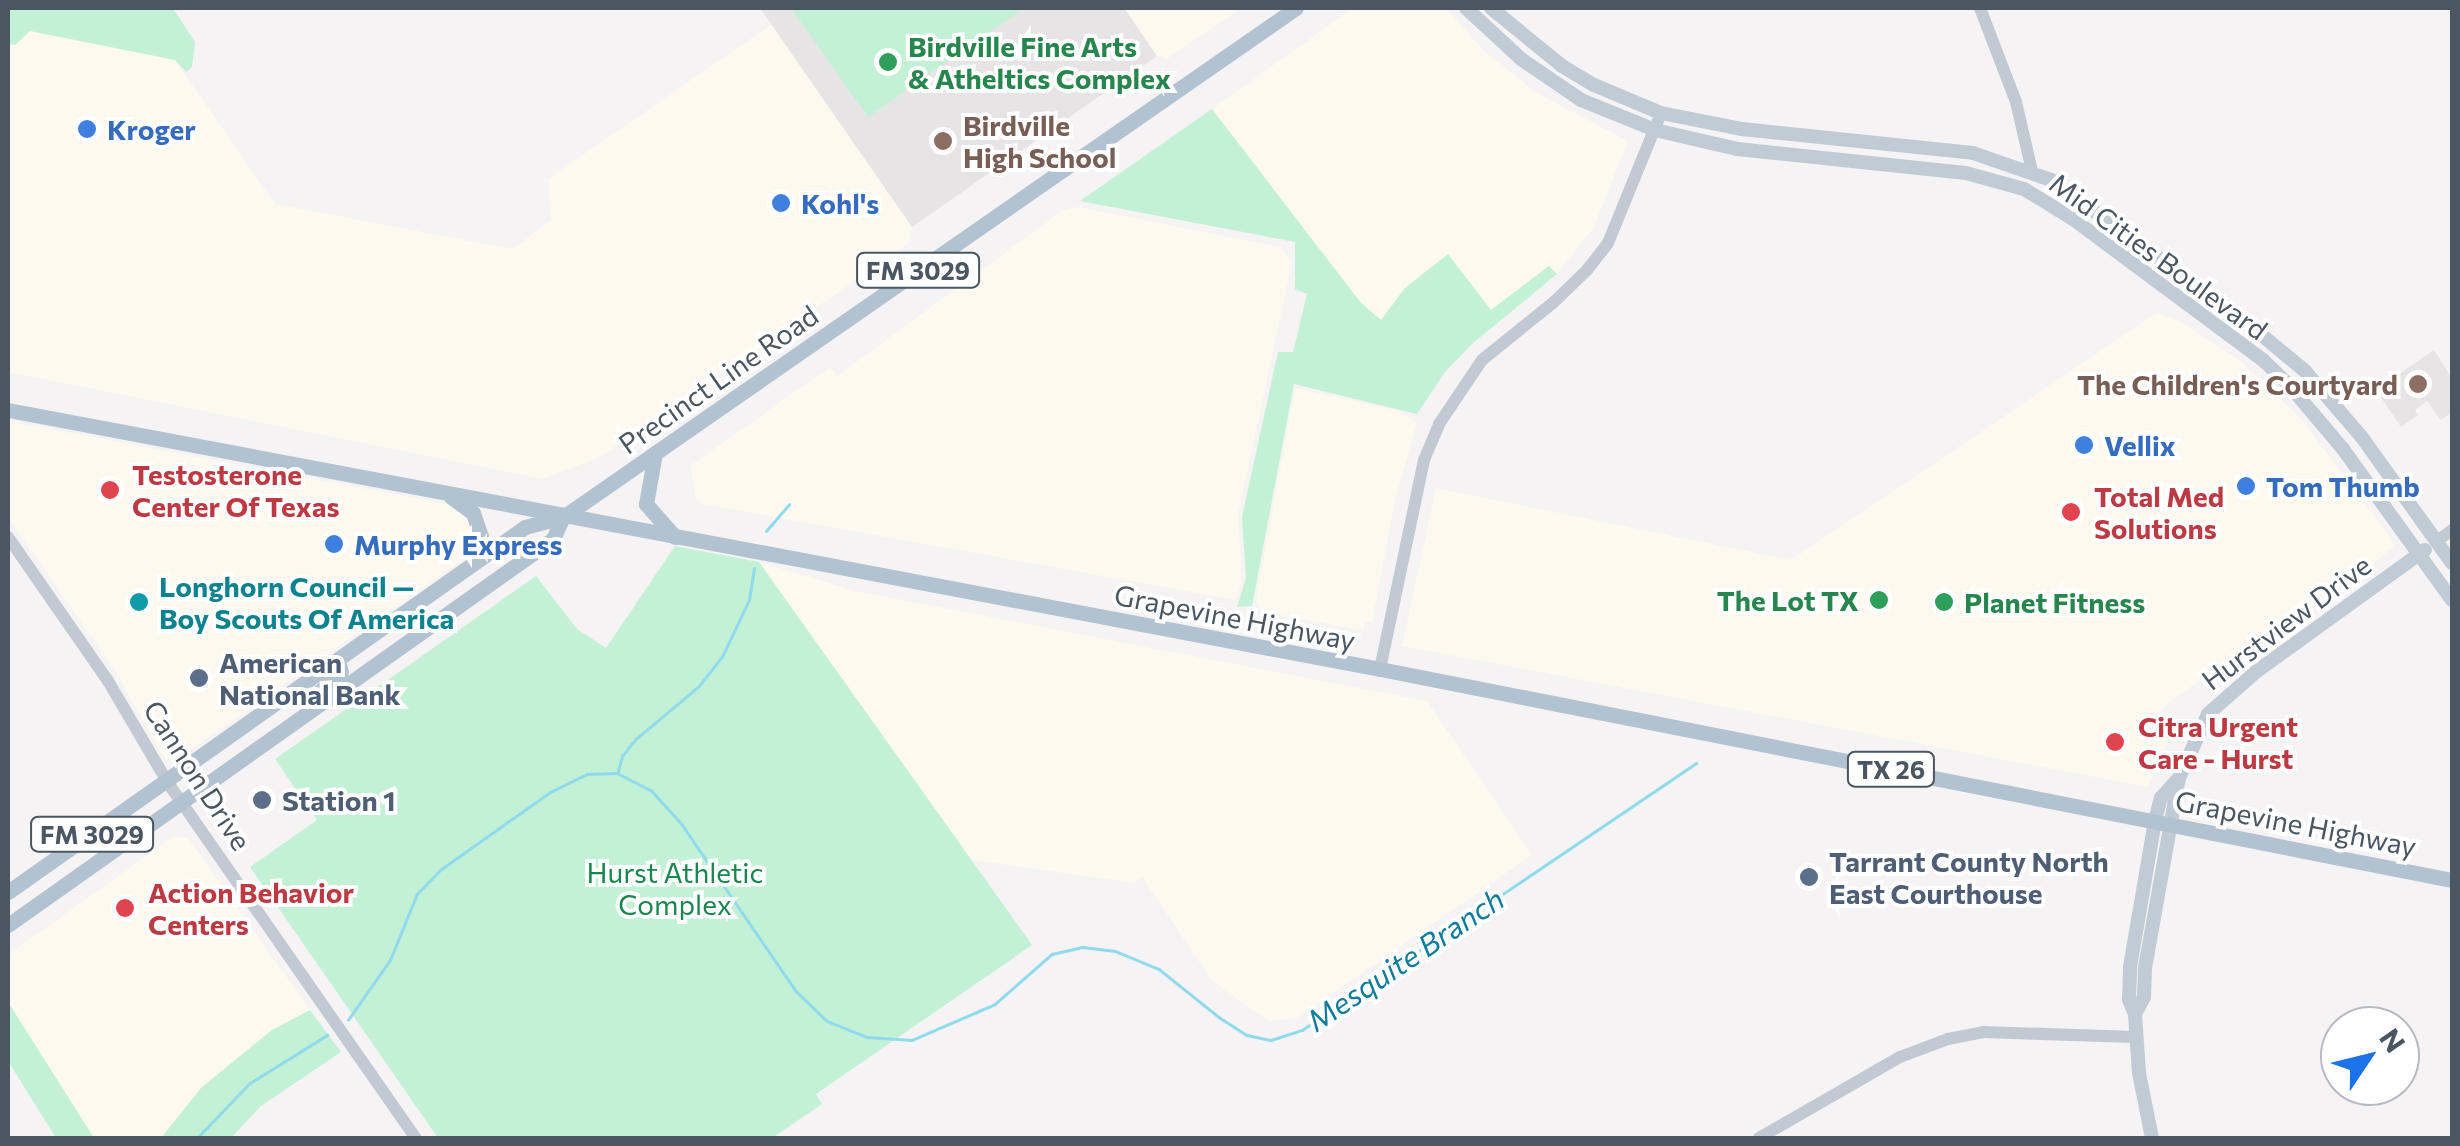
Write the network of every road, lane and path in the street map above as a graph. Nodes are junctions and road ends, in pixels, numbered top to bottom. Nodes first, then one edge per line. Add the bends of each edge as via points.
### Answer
1 (1296, 8) edge
2 (1466, 8) edge
3 (1491, 8) edge
4 (1980, 8) edge
5 (1486, 28) junction
6 (1534, 45) junction
7 (1661, 113) junction
8 (1655, 130) junction
9 (1954, 171) junction
10 (2032, 171) junction
11 (2305, 371) junction
12 (2289, 386) junction
13 (8, 410) edge
14 (655, 453) junction
15 (438, 492) junction
16 (564, 517) junction
17 (2452, 530) edge
18 (8, 537) edge
19 (675, 538) junction
20 (2437, 541) junction
21 (2419, 554) junction
22 (2452, 563) edge
23 (473, 564) junction
24 (2452, 600) edge
25 (396, 619) junction
26 (338, 660) junction
27 (1380, 669) junction
28 (352, 680) junction
29 (313, 708) junction
30 (168, 783) junction
31 (180, 801) junction
32 (2162, 822) junction
33 (2452, 880) edge
34 (8, 892) edge
35 (8, 924) edge
36 (2135, 1037) junction
37 (416, 1138) edge
38 (1759, 1138) edge
39 (2152, 1138) edge

1 - 14 main road, Precinct Line Road / FM 3029
2 - 5 main road, Mid Cities Boulevard
3 - 6 main road, Mid Cities Boulevard
4 - 10 street via 2016,102
5 - 6 main road via 1516,33
5 - 8 main road, Mid Cities Boulevard via 1580,100
6 - 7 main road, Mid Cities Boulevard via 1594,85
7 - 8 street
7 - 10 main road, Mid Cities Boulevard via 1732,128 1973,153
8 - 9 main road, Mid Cities Boulevard via 1737,149
8 - 27 street via 1598,257 1482,360 1439,424 1424,460
9 - 10 main road
9 - 12 main road, Mid Cities Boulevard via 2024,190 2073,219
10 - 11 main road, Mid Cities Boulevard via 2102,213
11 - 12 main road
11 - 20 main road, Mid Cities Boulevard
12 - 21 main road, Mid Cities Boulevard
13 - 15 main road, Grapevine Highway / TX 26
14 - 16 main road, Precinct Line Road / FM 3029
14 - 19 main road via 646,504
15 - 16 main road, Grapevine Highway / TX 26
15 - 23 main road via 473,513 482,536
16 - 19 main road, Grapevine Highway / TX 26
16 - 23 main road, Precinct Line Road / FM 3029 via 525,527
16 - 28 main road, Precinct Line Road / FM 3029 via 553,540
17 - 20 street, Hurstview Drive
18 - 30 street, Cannon Drive via 108,681
19 - 27 main road, Grapevine Highway / TX 26
20 - 21 main road, Hurstview Drive
20 - 22 main road, Mid Cities Boulevard
21 - 24 main road, Mid Cities Boulevard
21 - 32 main road, Hurstview Drive via 2218,701 2199,729
23 - 25 main road, Precinct Line Road / FM 3029
25 - 26 main road, Precinct Line Road / FM 3029
25 - 28 main road via 358,657
26 - 29 main road via 341,672 315,696
26 - 30 main road, Precinct Line Road / FM 3029
27 - 32 main road, Grapevine Highway / TX 26
28 - 29 main road, Precinct Line Road / FM 3029
29 - 31 main road, Precinct Line Road / FM 3029
30 - 31 street, Cannon Drive
30 - 34 main road, Precinct Line Road / FM 3029
31 - 35 main road, Precinct Line Road / FM 3029
31 - 37 street, Cannon Drive
32 - 33 main road, Grapevine Highway / TX 26
32 - 36 main road, Hurstview Drive
36 - 38 street via 1966,1034 1900,1058
36 - 39 main road, Hurstview Drive

